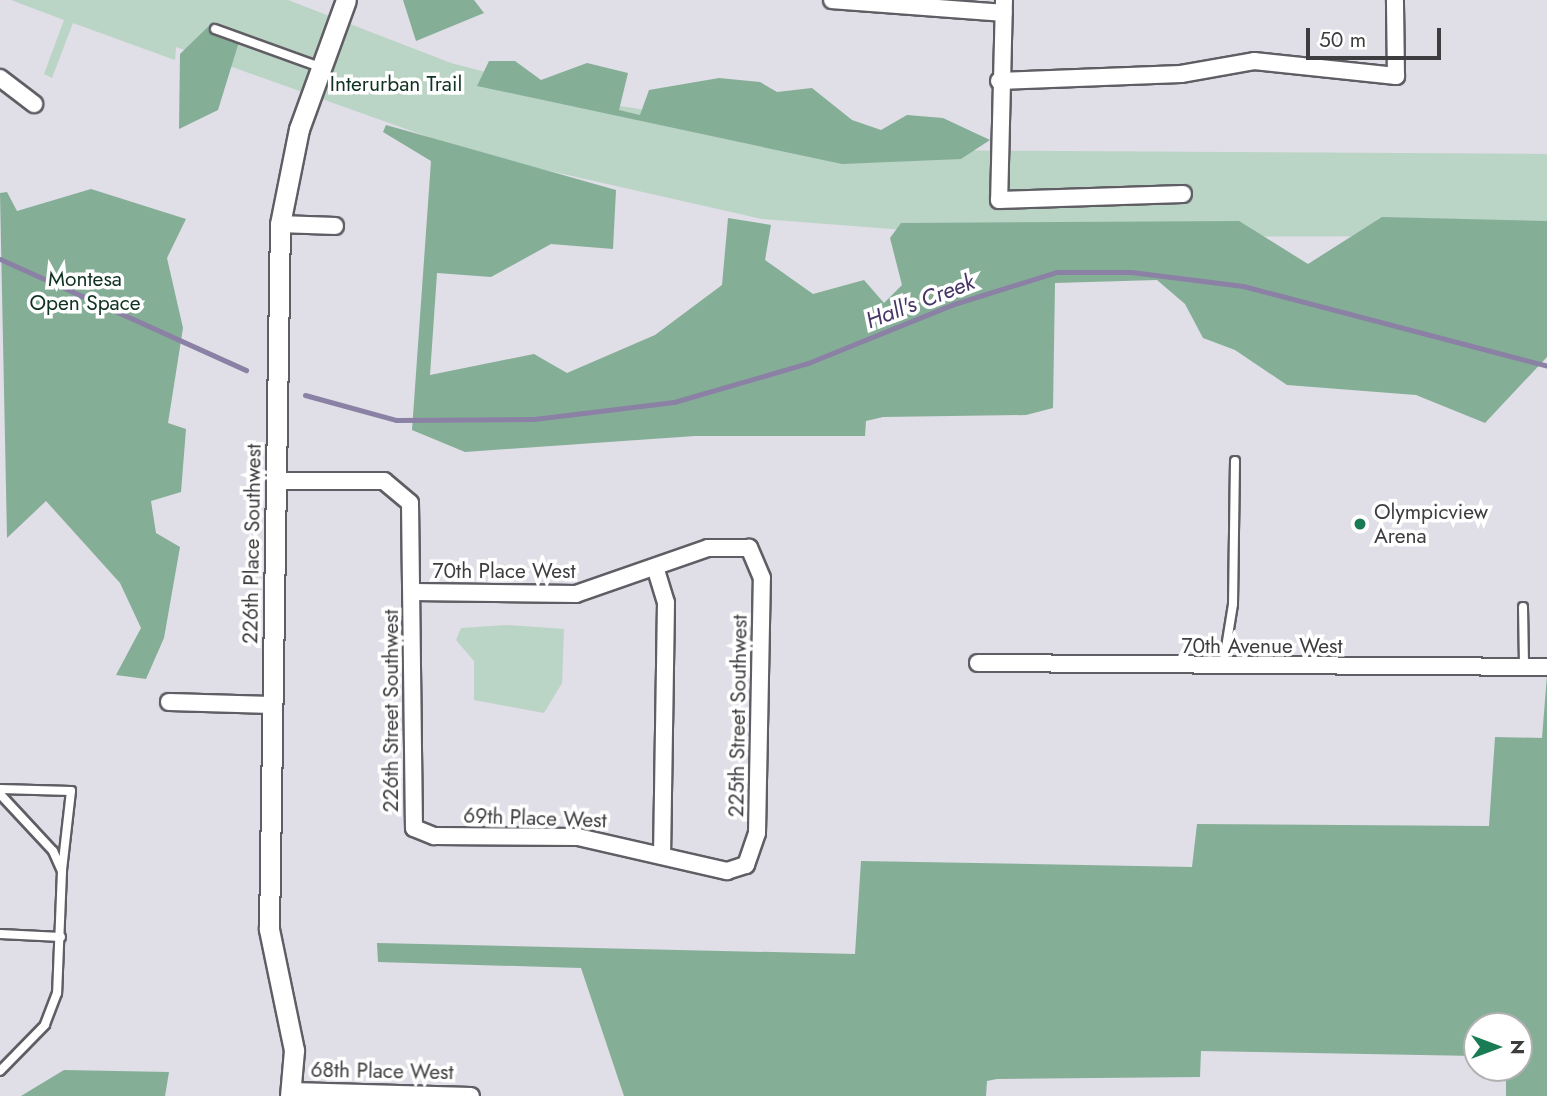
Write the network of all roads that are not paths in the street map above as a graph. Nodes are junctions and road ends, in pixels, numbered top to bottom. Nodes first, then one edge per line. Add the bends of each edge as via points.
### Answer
1 (345, 0) edge
2 (832, 0) edge
3 (1395, 0) edge
4 (1004, 6) edge
5 (215, 29) dead end
6 (323, 68) junction
7 (0, 78) edge
8 (999, 81) junction
9 (34, 104) dead end
10 (1183, 194) dead end
11 (280, 224) junction
12 (335, 226) dead end
13 (1235, 461) dead end
14 (275, 481) junction
15 (756, 556) joint
16 (656, 570) junction
17 (413, 592) junction
18 (1522, 607) dead end
19 (978, 663) dead end
20 (1223, 666) junction
21 (1524, 667) junction
22 (1547, 667) edge
23 (169, 702) dead end
24 (272, 705) junction
25 (0, 792) edge
26 (414, 828) joint
27 (662, 854) junction
28 (737, 870) joint
29 (62, 871) junction
30 (0, 934) edge
31 (61, 937) junction
32 (0, 1071) edge
33 (291, 1093) edge
34 (471, 1096) edge

1 - 6 street, 226th Place Southwest
2 - 4 street
3 - 8 street via 1396,76 1254,61 1181,74
4 - 8 street
5 - 6 lane
6 - 11 street, 226th Place Southwest via 285,180
7 - 9 street
8 - 10 street via 999,200
11 - 12 street
11 - 14 street, 226th Place Southwest
13 - 20 lane via 1233,604
14 - 17 street, 70th Place West via 384,481 400,491 413,521
14 - 24 street, 226th Place Southwest
15 - 16 street, 70th Place West via 731,544
15 - 28 street, 225th Street Southwest via 762,578 757,833 752,857
16 - 17 street, 70th Place West via 576,594
16 - 27 street via 666,603
17 - 26 street, 226th Street Southwest
18 - 21 lane
19 - 20 street, 70th Avenue West
20 - 21 street, 70th Avenue West
21 - 22 street, 70th Avenue West
23 - 24 street
24 - 33 street, 226th Place Southwest via 269,941 294,1050
25 - 29 lane via 53,851
25 - 29 lane via 71,791
26 - 27 street, 69th Place West via 434,836 578,837
27 - 28 street, 69th Place West
29 - 31 lane
30 - 31 lane
31 - 32 lane via 57,993 45,1025
33 - 34 street, 68th Place West

